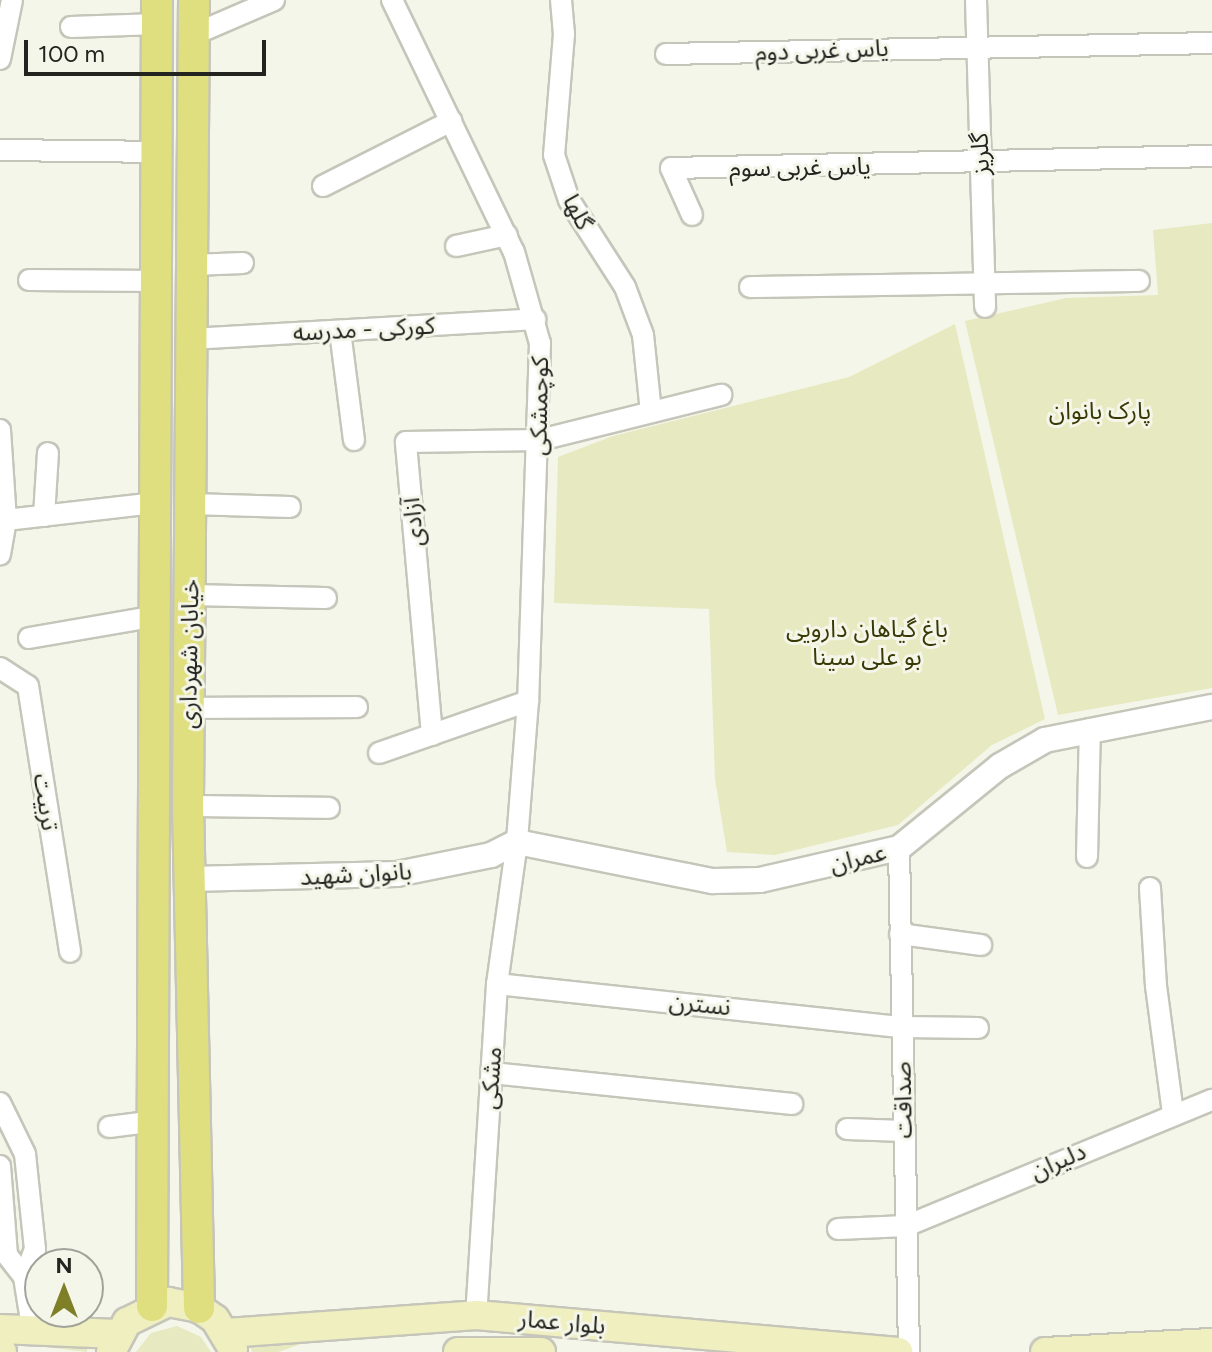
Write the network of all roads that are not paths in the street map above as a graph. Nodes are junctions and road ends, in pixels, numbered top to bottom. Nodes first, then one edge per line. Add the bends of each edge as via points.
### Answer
1 (12, 0) edge
2 (194, 0) edge
3 (274, 0) edge
4 (392, 0) edge
5 (561, 0) edge
6 (976, 0) edge
7 (157, 12) edge
8 (3, 19) edge
9 (71, 27) dead end
10 (195, 34) junction
11 (1212, 43) edge
12 (978, 46) junction
13 (666, 54) dead end
14 (0, 59) edge
15 (451, 121) junction
16 (0, 150) edge
17 (157, 152) junction
18 (1212, 156) edge
19 (981, 164) junction
20 (323, 186) dead end
21 (692, 215) dead end
22 (507, 235) junction
23 (456, 246) dead end
24 (243, 263) dead end
25 (193, 265) junction
26 (29, 280) dead end
27 (157, 281) junction
28 (1139, 281) dead end
29 (984, 285) junction
30 (750, 287) dead end
31 (985, 307) dead end
32 (535, 319) junction
33 (340, 331) junction
34 (192, 339) junction
35 (721, 395) dead end
36 (651, 412) junction
37 (0, 430) edge
38 (354, 440) dead end
39 (540, 440) junction
40 (48, 453) dead end
41 (2, 472) edge
42 (156, 503) junction
43 (191, 504) junction
44 (290, 507) dead end
45 (44, 516) junction
46 (6, 520) junction
47 (0, 554) edge
48 (190, 595) junction
49 (326, 598) dead end
50 (156, 616) junction
51 (29, 638) dead end
52 (0, 668) edge
53 (528, 701) junction
54 (357, 707) dead end
55 (1212, 707) edge
56 (189, 708) junction
57 (1090, 729) junction
58 (432, 735) junction
59 (379, 753) dead end
60 (188, 806) junction
61 (329, 808) dead end
62 (517, 842) junction
63 (899, 848) junction
64 (1087, 857) dead end
65 (189, 879) junction
66 (1150, 888) dead end
67 (900, 934) junction
68 (981, 945) dead end
69 (70, 952) dead end
70 (497, 984) junction
71 (902, 1027) junction
72 (978, 1028) dead end
73 (492, 1073) junction
74 (1212, 1100) edge
75 (0, 1103) edge
76 (792, 1104) dead end
77 (1173, 1114) junction
78 (156, 1121) junction
79 (109, 1127) dead end
80 (847, 1129) dead end
81 (904, 1131) junction
82 (0, 1166) edge
83 (906, 1226) junction
84 (838, 1229) dead end
85 (35, 1248) edge
86 (24, 1277) edge
87 (152, 1306) junction
88 (199, 1308) junction
89 (476, 1315) junction
90 (32, 1328) edge
91 (0, 1329) edge
92 (33, 1333) junction
93 (114, 1343) edge
94 (230, 1343) edge
95 (1212, 1343) edge
96 (458, 1352) edge
97 (541, 1352) edge
98 (898, 1352) edge
99 (909, 1352) edge
100 (1045, 1352) edge

1 - 8 street
2 - 10 main road, خیابان شهرداری
3 - 10 street
4 - 15 street, کوچمشکی
5 - 36 street, گلها via 564,34 554,155 569,200 625,287 643,335
6 - 12 street, گلریز
7 - 9 street
7 - 17 main road, خیابان شهرداری
8 - 14 street
10 - 25 main road, خیابان شهرداری
11 - 12 street, یاس غربی دوم
12 - 13 street, یاس غربی دوم
12 - 19 street, گلریز
15 - 20 street
15 - 22 street, کوچمشکی
16 - 17 street
17 - 27 main road, خیابان شهرداری
18 - 19 street
19 - 21 street, یاس غربی سوم via 671,168
19 - 29 street, گلریز
22 - 23 street
22 - 32 street, کوچمشکی
24 - 25 street
25 - 34 main road, خیابان شهرداری
26 - 27 street
27 - 42 main road, خیابان شهرداری
28 - 29 street
29 - 30 street
29 - 31 street, گلریز
32 - 33 street, کورکی - مدرسه
32 - 39 street, کوچمشکی via 543,383
33 - 34 street, کورکی - مدرسه
33 - 38 street
34 - 43 main road, خیابان شهرداری
35 - 36 street
36 - 39 street
37 - 41 street
39 - 53 street, کوچمشکی
39 - 58 street, آزادی via 406,442
40 - 45 street
41 - 46 street
42 - 45 street
42 - 50 main road, خیابان شهرداری
43 - 44 street
43 - 48 main road, خیابان شهرداری
45 - 46 street
46 - 47 street
48 - 49 street
48 - 56 main road, خیابان شهرداری
50 - 51 street
50 - 78 main road, خیابان شهرداری
52 - 69 street, تربیت via 28,686
53 - 58 street
53 - 62 street, کوچمشکی
54 - 56 street
55 - 57 street, عمران
56 - 60 main road, خیابان شهرداری
57 - 63 street, عمران via 1045,740 1015,755
57 - 64 street
58 - 59 street
60 - 61 street
60 - 65 main road, خیابان شهرداری
62 - 63 street, عمران via 713,881 772,878
62 - 65 street, بانوان شهید via 491,855 397,874
62 - 70 street, مشکی
63 - 67 street, صداقت
65 - 88 main road, خیابان شهرداری
66 - 77 street
67 - 68 street
67 - 71 street, صداقت
70 - 71 street, نسترن
70 - 73 street, مشکی
71 - 72 street, نسترن
71 - 81 street, صداقت
73 - 76 street
73 - 89 street, مشکی
74 - 77 street, دلیران
75 - 85 street via 25,1154
77 - 83 street, دلیران
78 - 79 street
78 - 87 main road, خیابان شهرداری
80 - 81 street
81 - 83 street, صداقت
82 - 86 street via 7,1255
83 - 84 street
83 - 99 street, صداقت
87 - 88 main road via 168,1302
87 - 93 main road
88 - 94 main road
89 - 94 main road, بلوار عمار
89 - 98 main road, بلوار عمار
90 - 92 street
91 - 92 main road
92 - 93 main road
95 - 100 main road
96 - 97 main road, بلوار عمار

